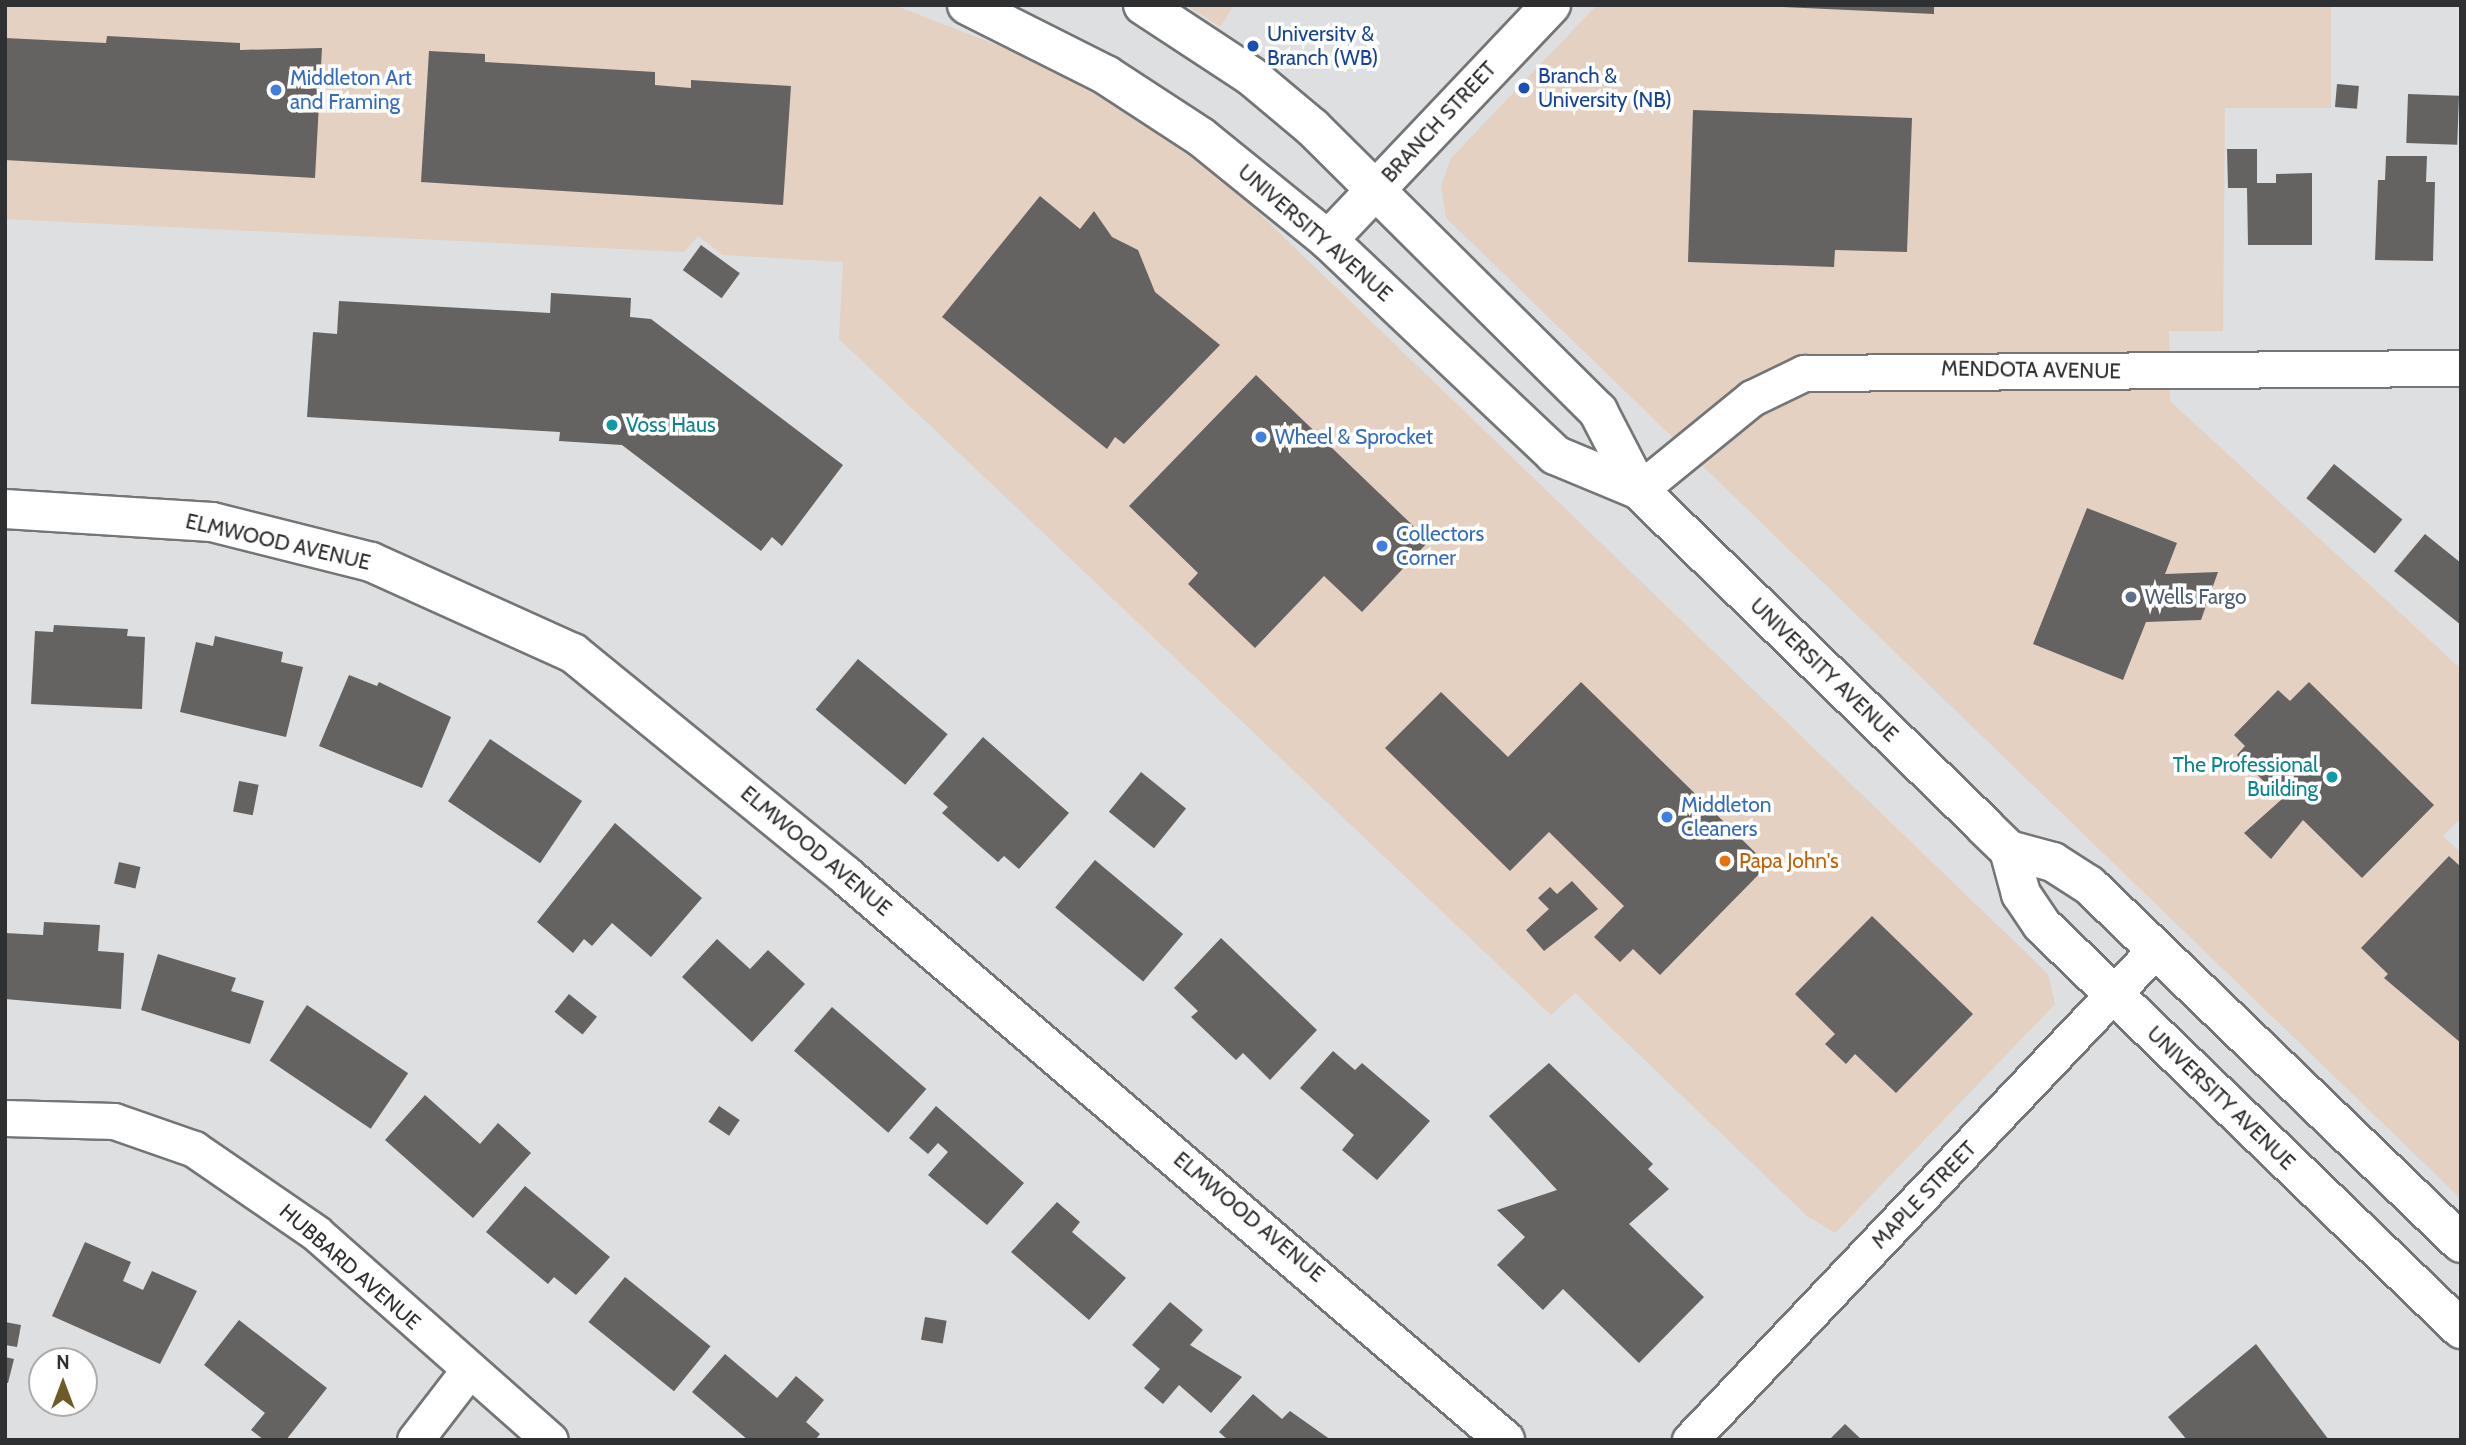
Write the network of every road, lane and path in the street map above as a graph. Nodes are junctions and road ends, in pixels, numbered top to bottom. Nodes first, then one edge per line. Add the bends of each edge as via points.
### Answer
1 (967, 5) edge
2 (1143, 5) edge
3 (1551, 5) edge
4 (1376, 190) junction
5 (1328, 240) junction
6 (2461, 368) edge
7 (1639, 490) junction
8 (5, 509) edge
9 (2009, 850) junction
10 (2156, 949) junction
11 (2113, 995) junction
12 (5, 1118) edge
13 (2461, 1243) edge
14 (2461, 1329) edge
15 (469, 1370) junction
16 (415, 1440) edge
17 (550, 1440) edge
18 (1505, 1440) edge
19 (1690, 1440) edge

1 - 5 main road, UNIVERSITY AVENUE via 1139,95
2 - 4 main road, UNIVERSITY AVENUE via 1264,86
3 - 4 main road, BRANCH STREET
4 - 5 main road, BRANCH STREET
4 - 7 main road, UNIVERSITY AVENUE via 1598,411
5 - 7 main road, UNIVERSITY AVENUE via 1555,455
6 - 7 street, MENDOTA AVENUE via 1804,373 1752,398
7 - 9 main road, UNIVERSITY AVENUE
8 - 18 main road, ELMWOOD AVENUE via 212,522 371,562 573,653 835,866
9 - 10 main road, UNIVERSITY AVENUE via 2073,872
9 - 11 main road, UNIVERSITY AVENUE via 2035,918
10 - 11 street, MAPLE STREET
10 - 13 main road, UNIVERSITY AVENUE
11 - 14 main road, UNIVERSITY AVENUE
11 - 19 street, MAPLE STREET
12 - 15 street, HUBBARD AVENUE via 114,1121 194,1149 316,1233
15 - 16 street
15 - 17 street, HUBBARD AVENUE

